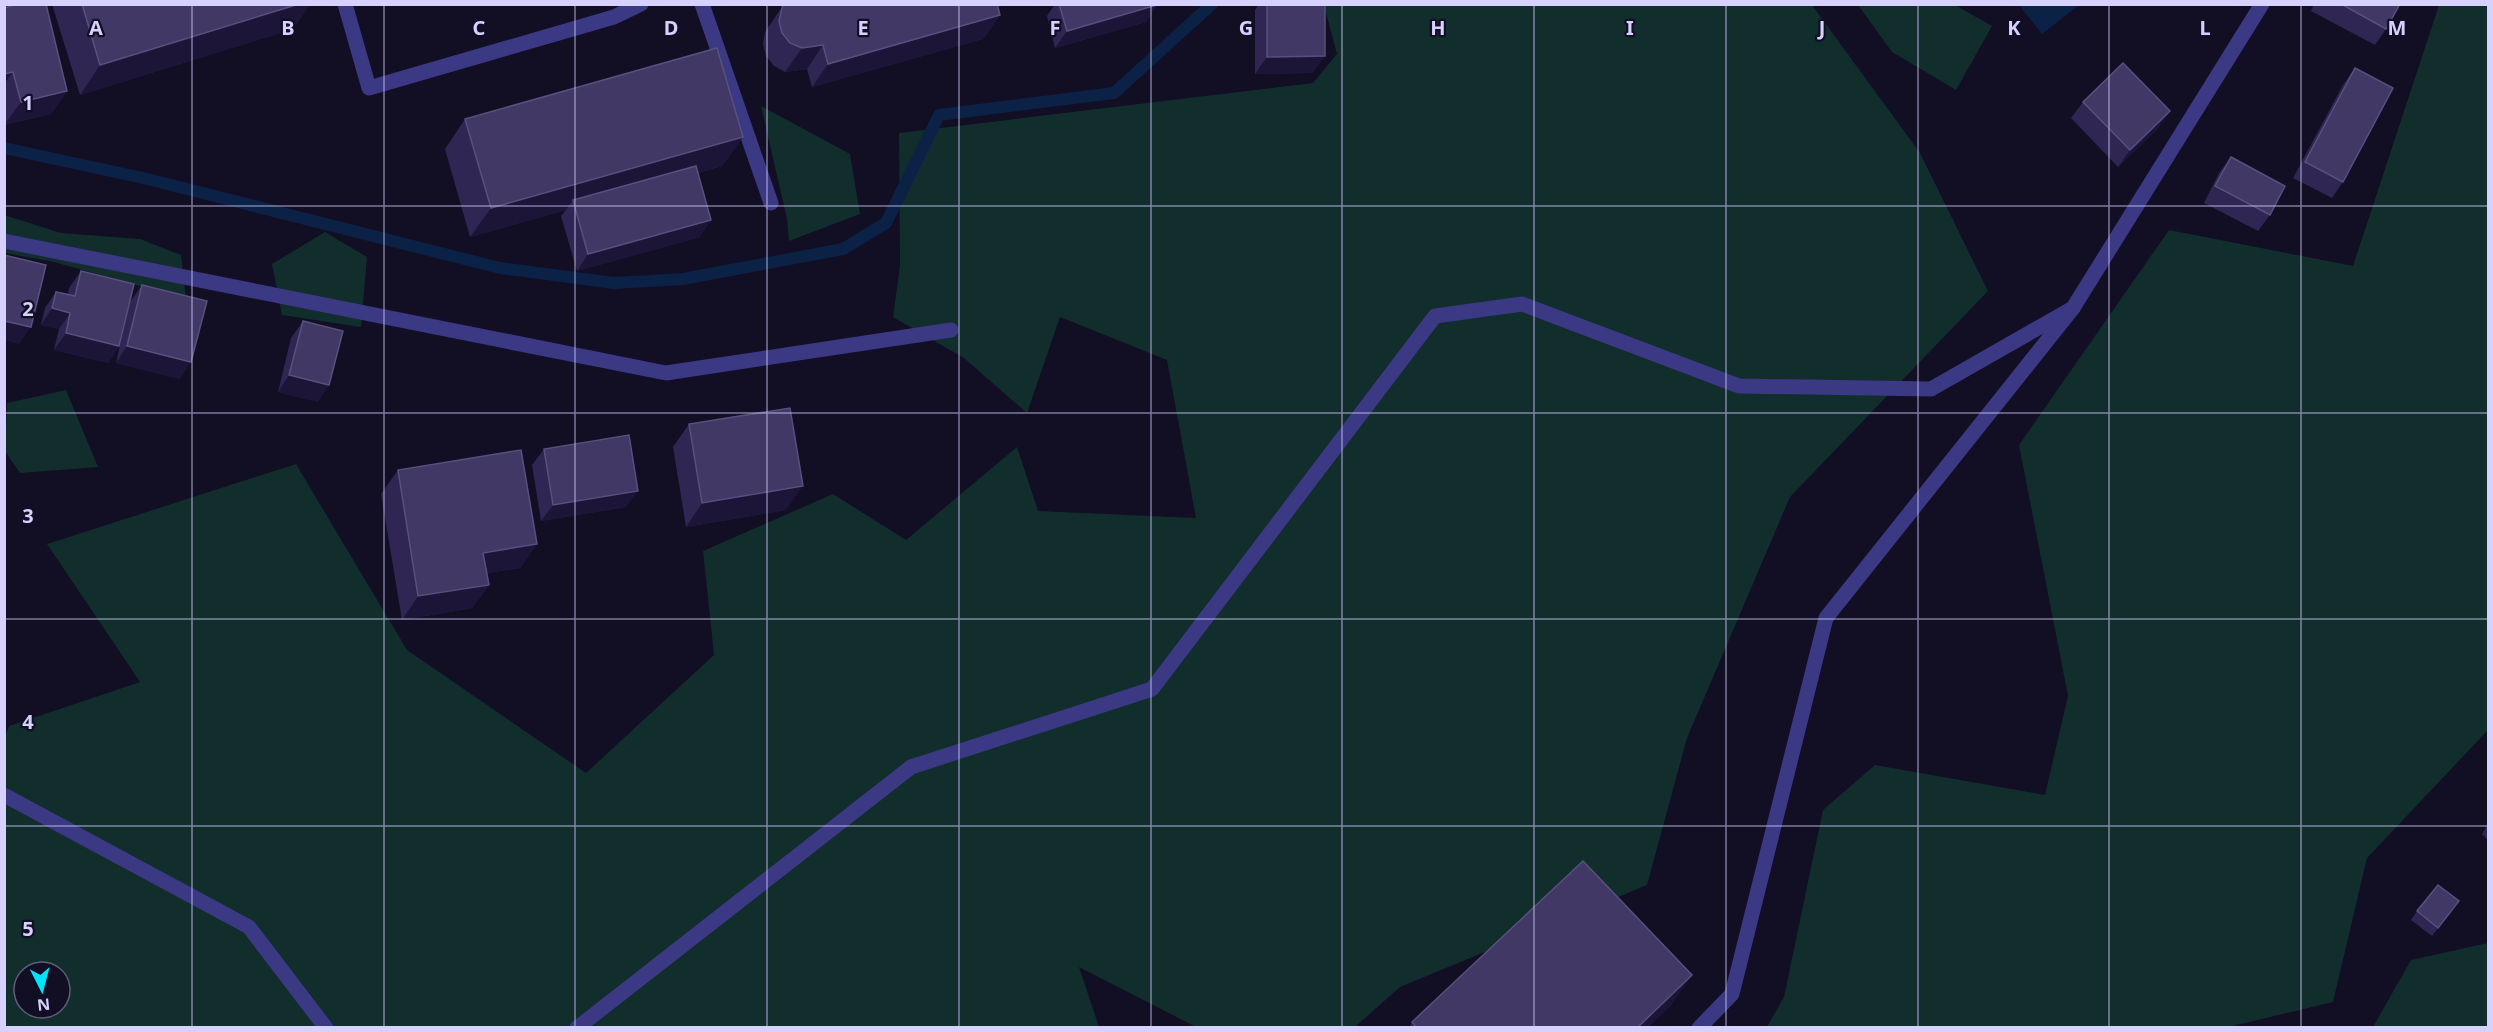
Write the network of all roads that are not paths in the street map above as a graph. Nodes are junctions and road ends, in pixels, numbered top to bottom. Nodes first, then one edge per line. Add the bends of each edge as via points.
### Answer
1 (345, 4) edge
2 (641, 4) edge
3 (702, 4) edge
4 (2262, 4) edge
5 (771, 203) dead end
6 (4, 241) edge
7 (2073, 308) junction
8 (951, 330) dead end
9 (4, 795) edge
10 (326, 1028) edge
11 (577, 1028) edge
12 (1700, 1028) edge

1 - 2 lane via 369,88 614,17
3 - 5 lane
4 - 7 lane
6 - 8 lane via 666,373
7 - 11 lane via 1931,389 1739,386 1522,304 1436,316 1152,689 910,767
7 - 12 lane via 1826,618 1732,994
9 - 10 lane via 249,927

